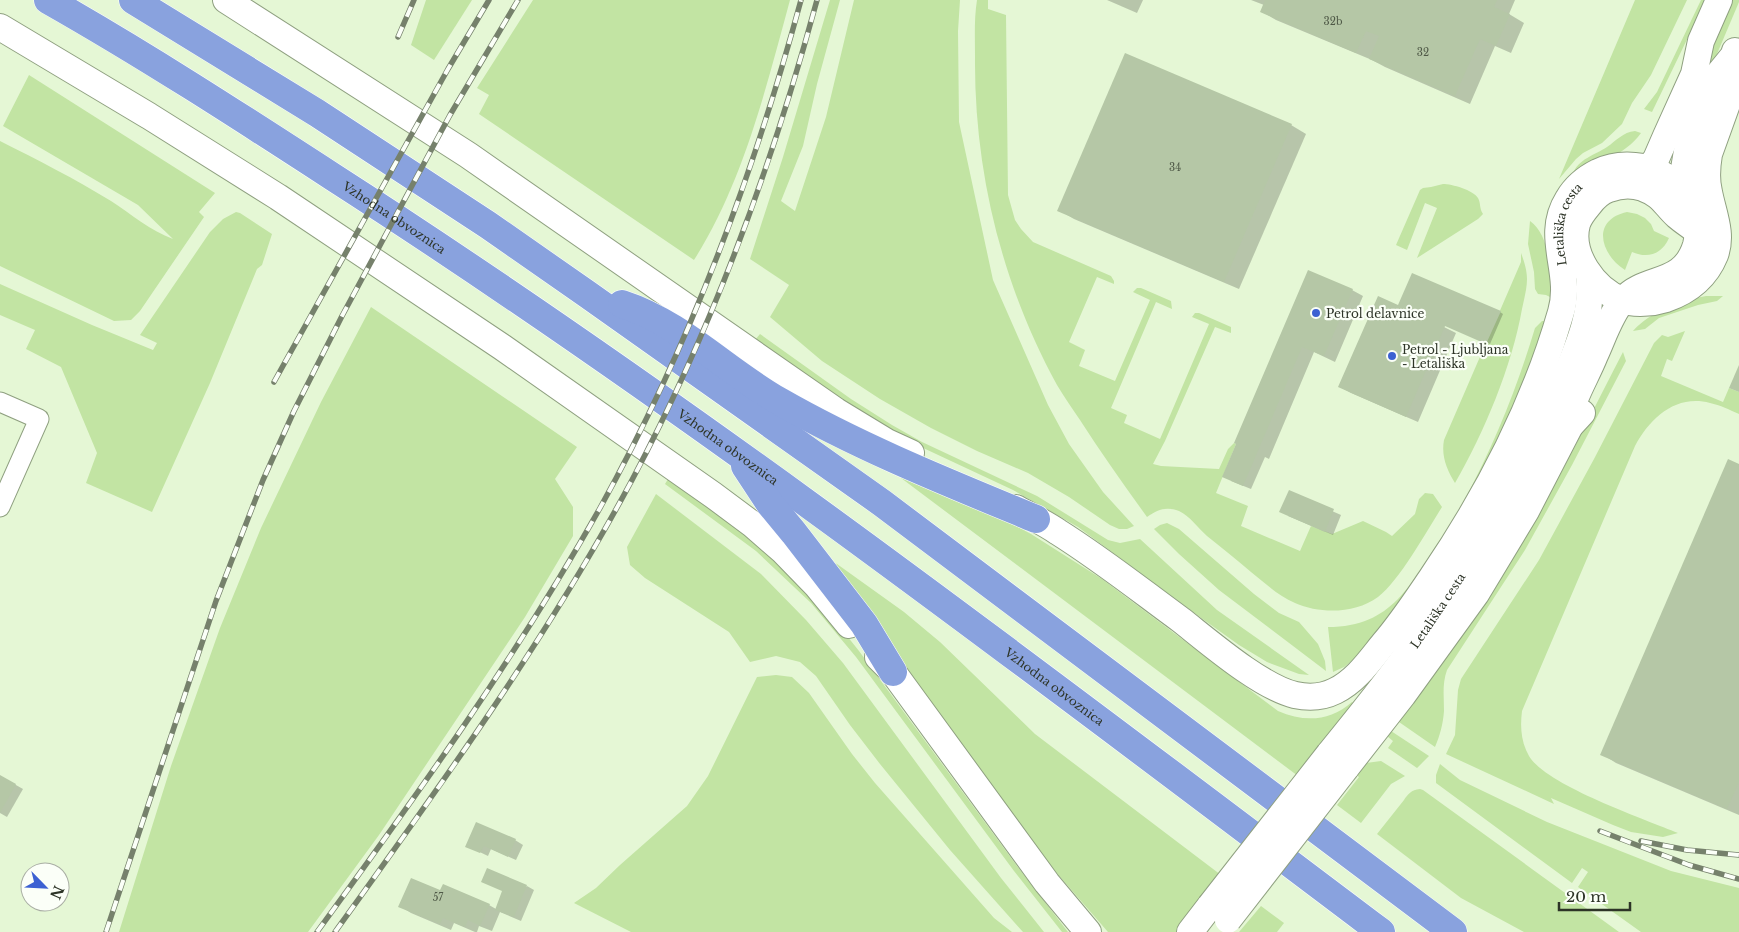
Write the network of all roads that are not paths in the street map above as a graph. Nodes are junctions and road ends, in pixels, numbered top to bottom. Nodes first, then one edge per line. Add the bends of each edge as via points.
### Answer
1 (48, 0) edge
2 (133, 0) edge
3 (226, 0) edge
4 (1719, 0) edge
5 (0, 27) edge
6 (1701, 42) junction
7 (1736, 48) edge
8 (1649, 168) junction
9 (1626, 175) junction
10 (1683, 190) junction
11 (1698, 232) junction
12 (1589, 274) junction
13 (587, 294) junction
14 (1623, 300) junction
15 (1655, 302) junction
16 (0, 402) edge
17 (1570, 426) junction
18 (736, 452) junction
19 (0, 507) edge
20 (1036, 519) junction
21 (1446, 556) junction
22 (1412, 648) junction
23 (893, 672) junction
24 (1338, 761) junction
25 (1218, 919) edge
26 (1088, 932) edge
27 (1190, 932) edge
28 (1381, 932) edge
29 (1454, 932) edge

1 - 18 highway, Vzhodna obvoznica via 416,230
2 - 13 highway via 317,113
3 - 20 main road via 468,155 836,411 887,442 959,476
4 - 6 main road, Letališka cesta
5 - 23 main road via 278,197 502,347 713,495 783,551
6 - 8 main road, Letališka cesta via 1694,74
6 - 9 main road, Letališka cesta via 1681,68
7 - 10 main road, Letališka cesta via 1712,82 1691,136 1685,155
7 - 15 main road, Letališka cesta via 1732,90 1708,162 1708,190 1718,232 1715,254 1705,273 1689,289
8 - 9 main road, Letališka cesta
8 - 10 main road, Letališka cesta via 1666,176
9 - 11 main road, Letališka cesta via 1662,198 1676,215
9 - 12 main road, Letališka cesta via 1622,185 1595,197 1577,224 1577,245
9 - 21 main road, Letališka cesta via 1610,167 1590,176 1573,191 1562,208 1558,220 1564,283 1561,314 1542,368 1495,474
10 - 11 main road, Letališka cesta via 1698,223
11 - 14 main road, Letališka cesta via 1690,258 1678,272 1640,287
12 - 14 main road, Letališka cesta via 1608,293
12 - 22 main road, Letališka cesta via 1590,296 1584,330 1543,427 1474,555
13 - 20 highway via 637,309 667,324 777,400 828,428 914,469
13 - 29 highway via 882,503
14 - 15 main road, Letališka cesta
14 - 17 main road, Letališka cesta via 1574,401
15 - 17 main road, Letališka cesta via 1631,320 1619,338 1587,407
16 - 19 street via 39,419
17 - 24 main road, Letališka cesta via 1526,511 1481,586 1435,652
18 - 23 highway via 770,504 864,624
18 - 28 highway, Vzhodna obvoznica via 1018,658
20 - 21 main road via 1095,557 1258,676 1289,693 1311,697 1336,691 1361,671 1401,622
21 - 22 main road
22 - 24 main road, Letališka cesta
23 - 26 main road via 1047,883
24 - 25 main road, Letališka cesta, bridge
25 - 27 main road, Letališka cesta

